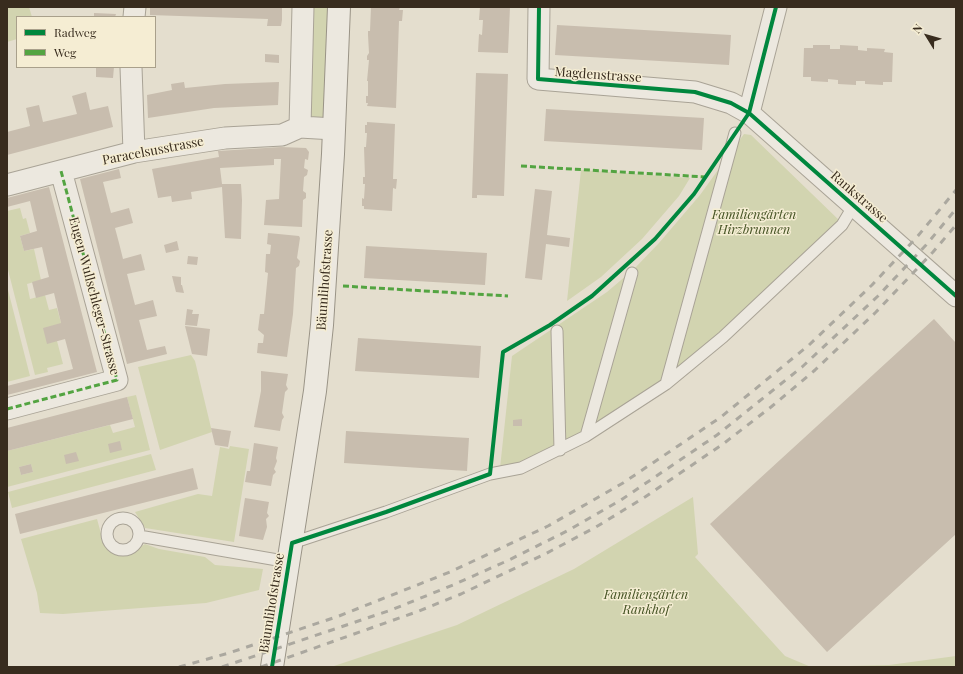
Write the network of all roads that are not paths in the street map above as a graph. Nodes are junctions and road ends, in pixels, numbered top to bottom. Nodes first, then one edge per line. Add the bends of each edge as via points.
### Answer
1 (303, 7) edge
2 (339, 7) edge
3 (539, 7) edge
4 (776, 7) edge
5 (131, 68) edge
6 (749, 113) junction
7 (300, 127) junction
8 (334, 129) junction
9 (735, 133) dead end
10 (134, 152) junction
11 (61, 171) junction
12 (7, 185) edge
13 (854, 205) junction
14 (632, 273) dead end
15 (956, 296) edge
16 (557, 331) dead end
17 (666, 384) junction
18 (7, 409) edge
19 (586, 436) junction
20 (560, 450) junction
21 (139, 536) dead end
22 (290, 553) junction
23 (272, 667) edge

1 - 7 street
2 - 8 main road, Bäumlihofstrasse
3 - 6 street, Magdenstrasse via 538,79 695,92
4 - 6 street
5 - 10 street
6 - 13 street, Rankstrasse
7 - 8 street
7 - 10 street, Paracelsusstrasse via 282,135 225,138
8 - 22 main road, Bäumlihofstrasse via 322,326 315,391
9 - 17 lane
10 - 11 street, Paracelsusstrasse
11 - 12 street, Paracelsusstrasse
11 - 18 street, Eugen Wullschleger-Strasse via 117,380
13 - 15 street, Rankstrasse
13 - 17 lane via 842,225 801,265 723,337
14 - 19 lane
16 - 20 lane
17 - 19 lane
19 - 20 lane
20 - 22 lane via 522,468 490,474 386,512
21 - 22 lane
22 - 23 main road, Bäumlihofstrasse

